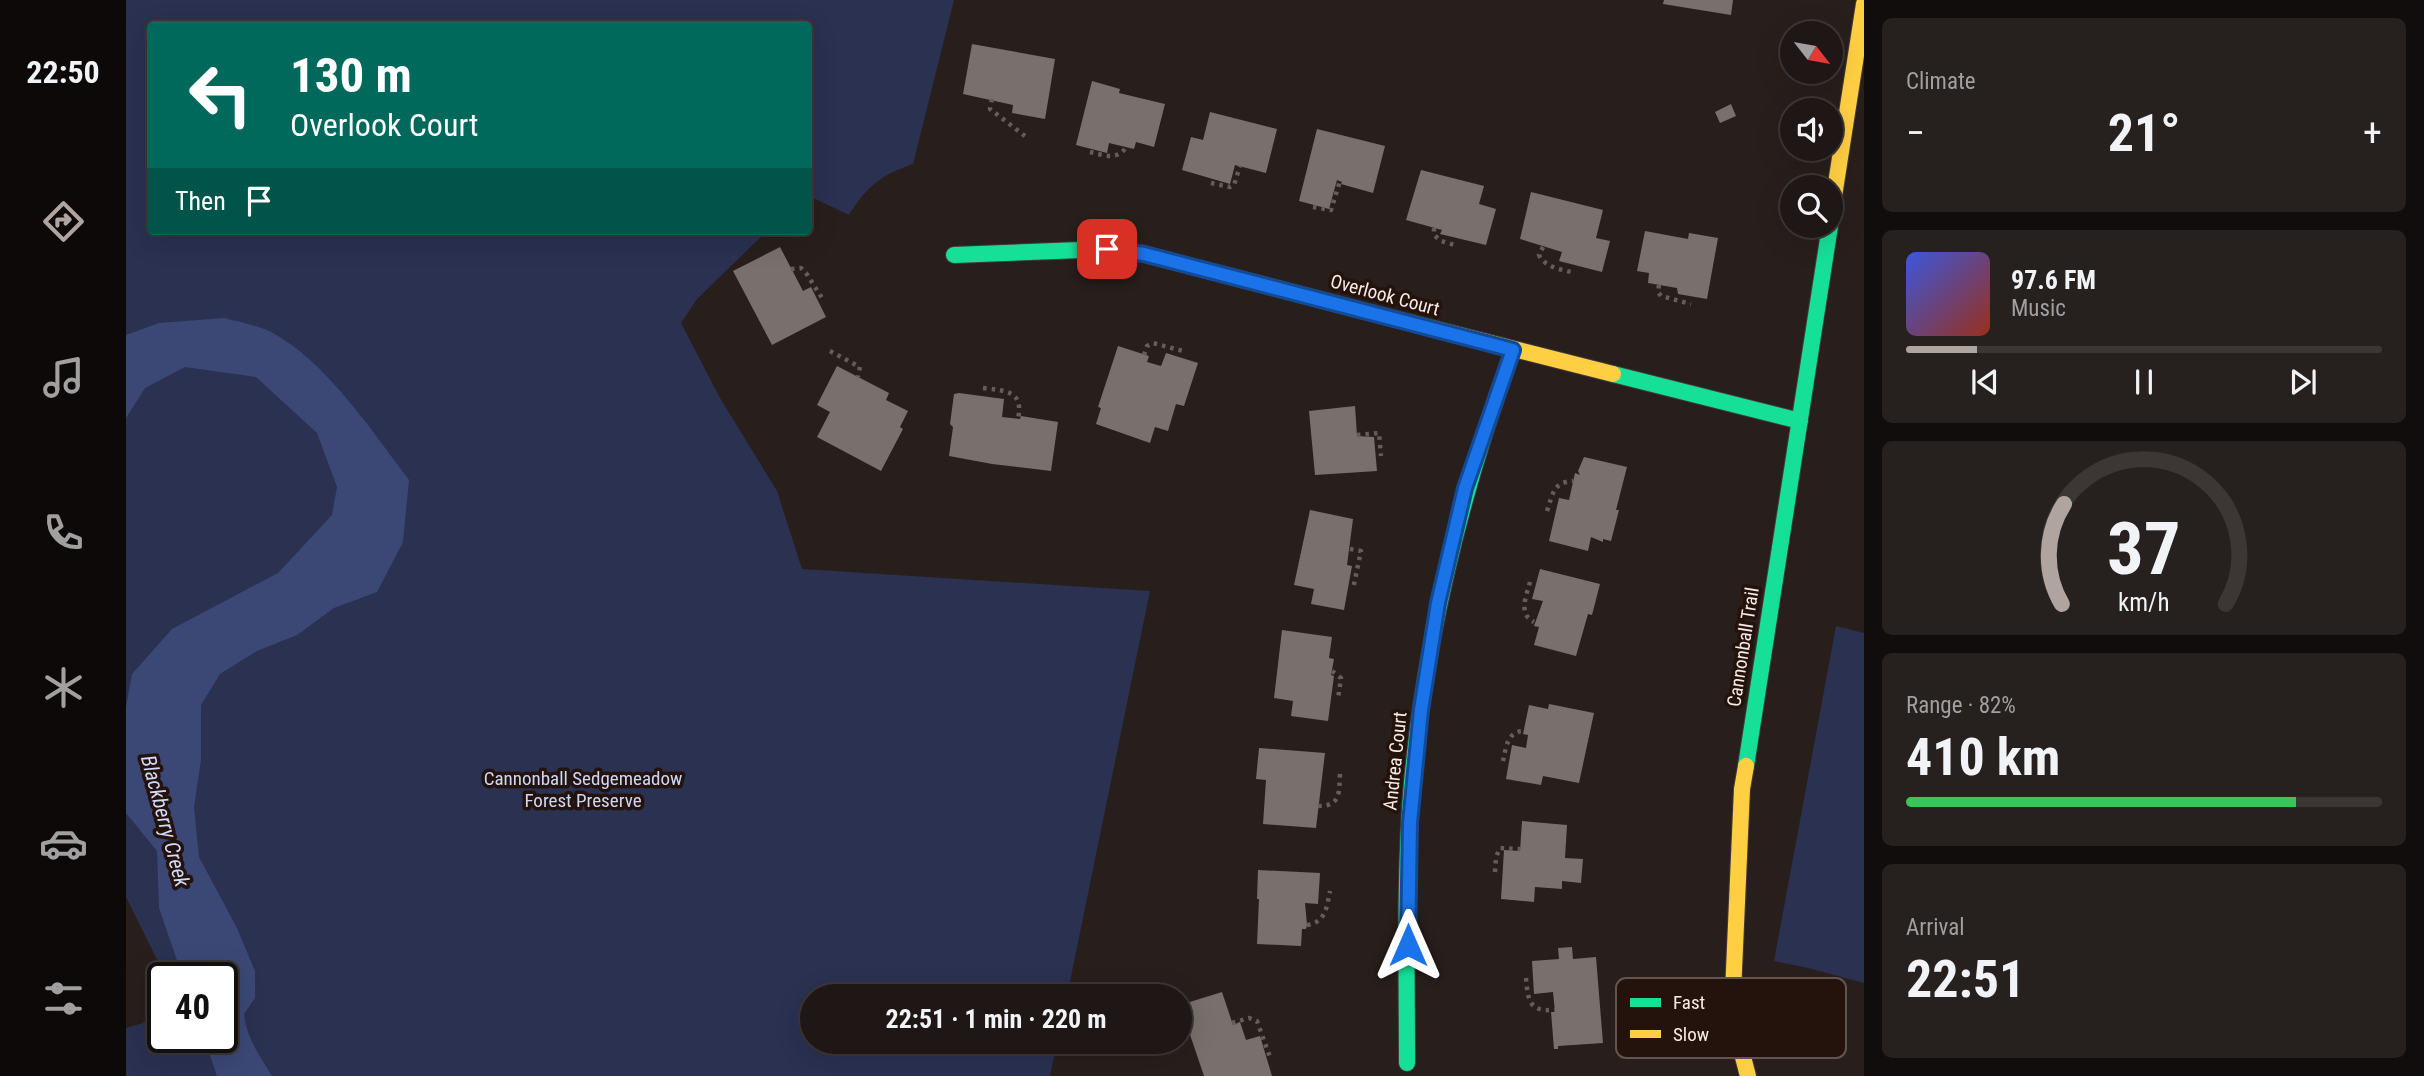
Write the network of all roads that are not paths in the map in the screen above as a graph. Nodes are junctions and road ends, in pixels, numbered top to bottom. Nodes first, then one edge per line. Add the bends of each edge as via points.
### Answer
1 (1864, 4) edge
2 (1838, 175) edge
3 (1828, 238) edge
4 (954, 255) dead end
5 (1513, 350) junction
6 (1800, 421) junction
7 (1734, 978) edge
8 (1743, 1058) edge
9 (1407, 1063) dead end
10 (1748, 1076) edge

1 - 2 street, Cannonball Trail
3 - 6 street, Cannonball Trail
4 - 5 street, Overlook Court via 1107,249 1144,254
5 - 6 street, Overlook Court
5 - 9 street, Andrea Court via 1465,488 1438,603 1421,710 1408,845
6 - 7 street, Cannonball Trail via 1742,789
8 - 10 street, Cannonball Trail

